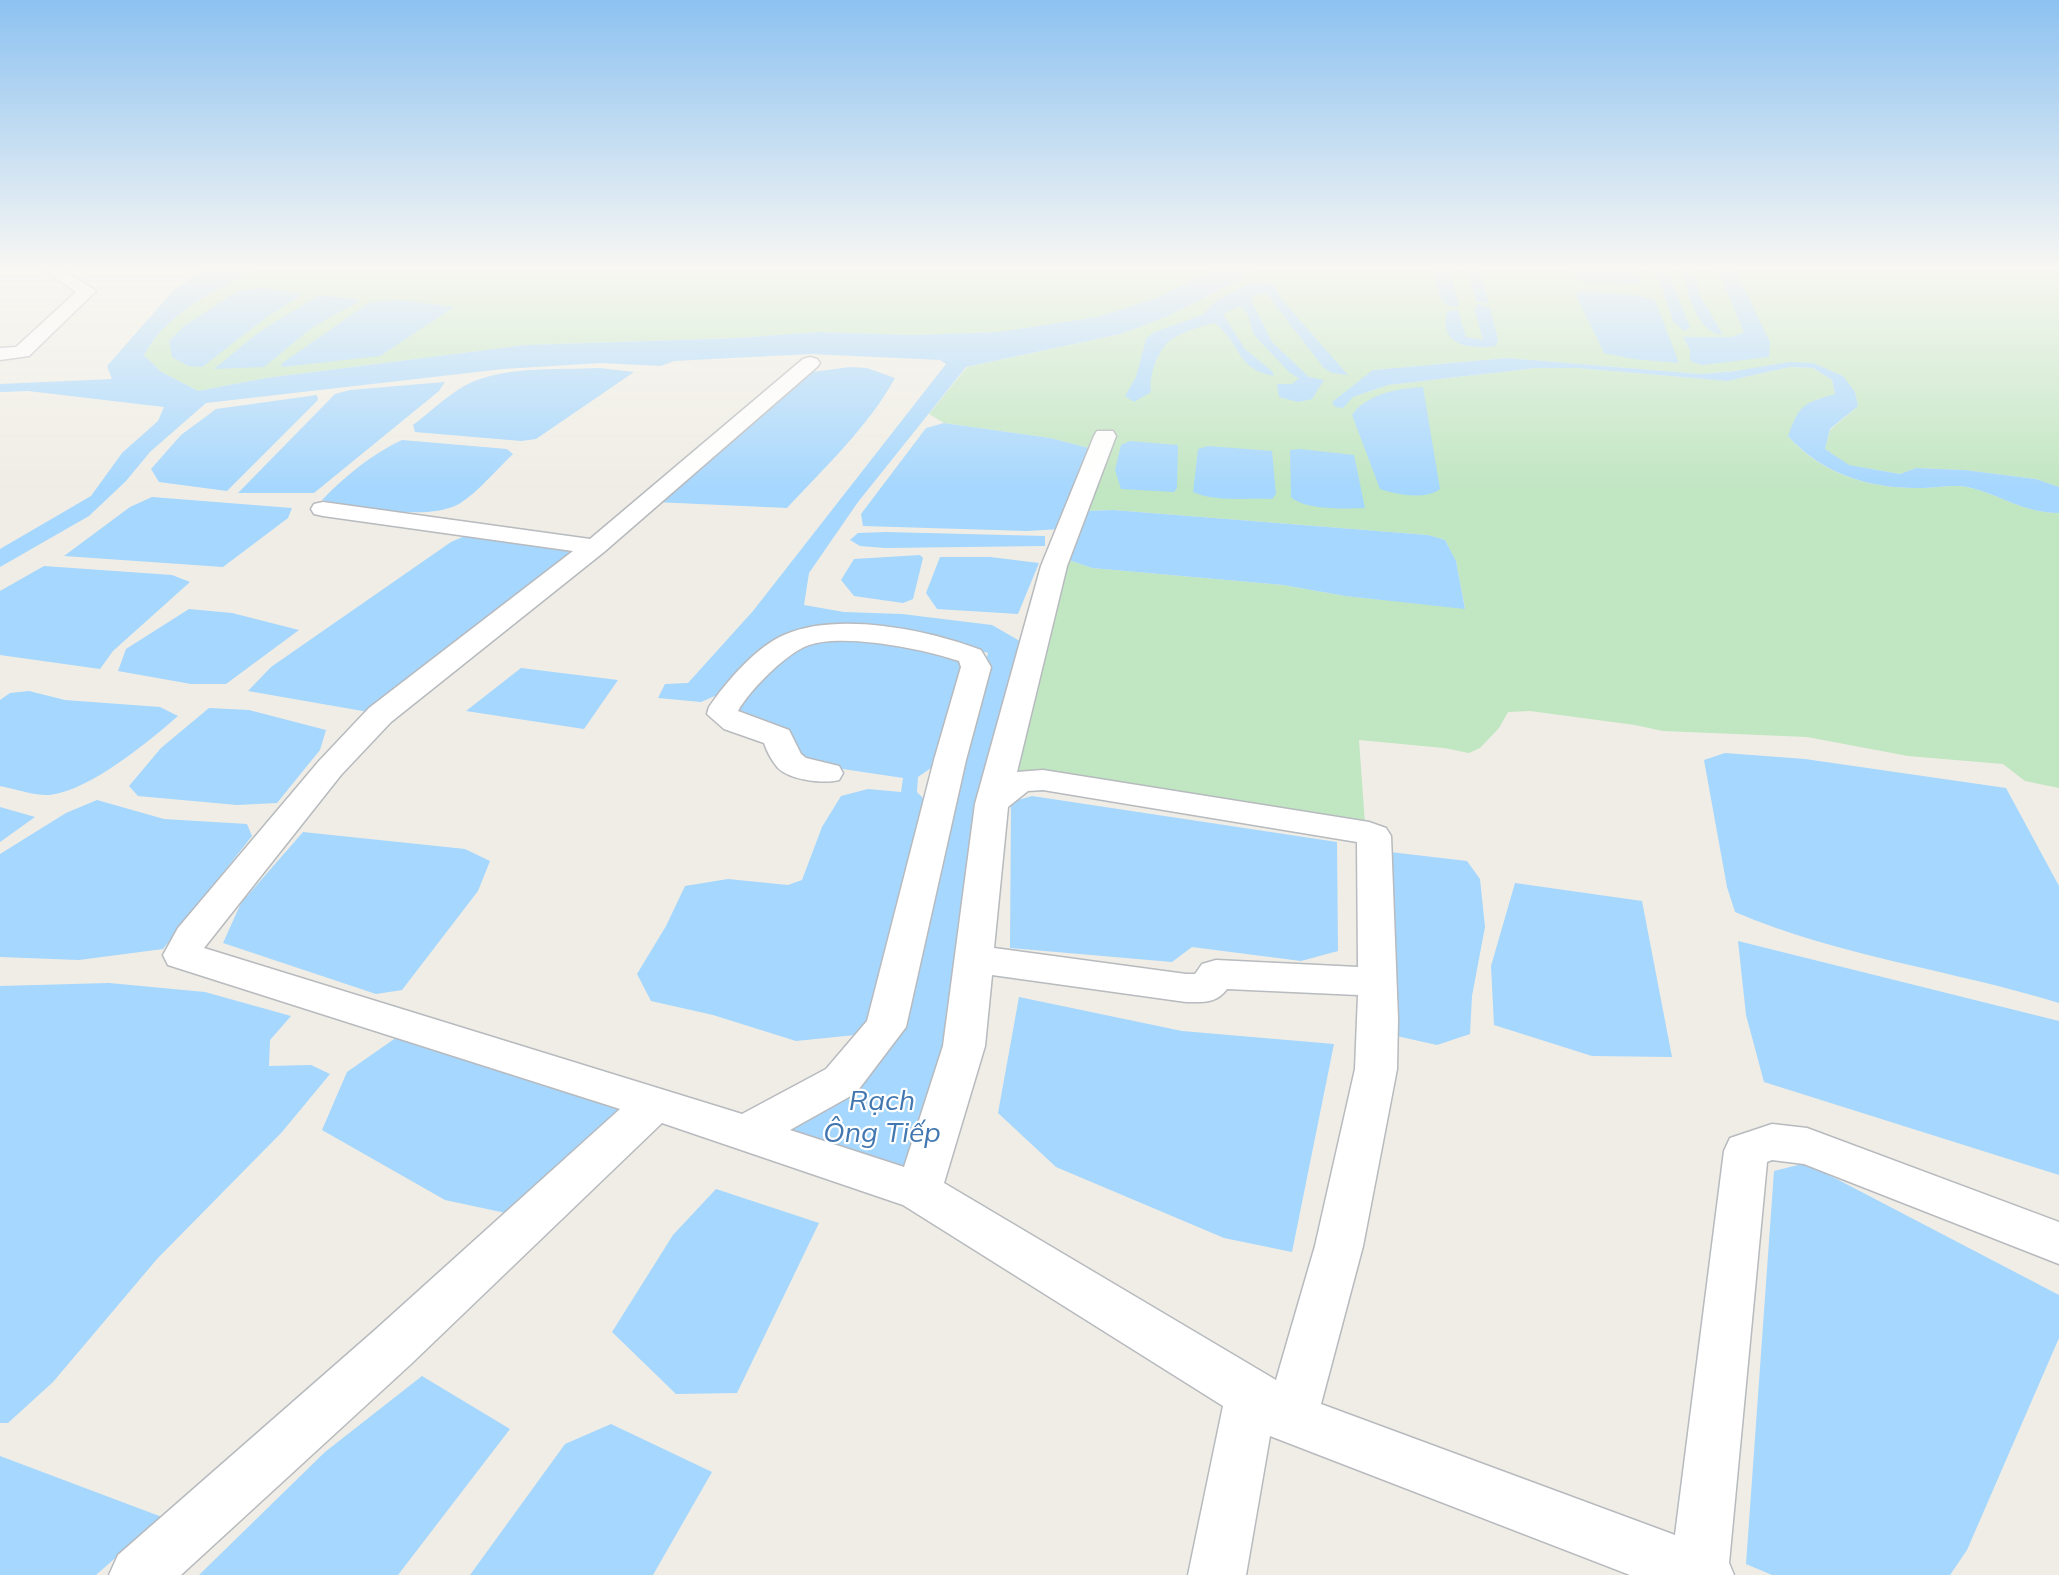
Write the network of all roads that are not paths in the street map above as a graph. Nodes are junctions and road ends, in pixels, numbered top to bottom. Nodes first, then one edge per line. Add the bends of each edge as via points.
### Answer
1 (33, 342) edge
2 (0, 354) edge
3 (810, 363) dead end
4 (1105, 436) dead end
5 (323, 509) dead end
6 (595, 547) junction
7 (827, 773) dead end
8 (992, 804) junction
9 (974, 959) junction
10 (1377, 982) junction
11 (655, 1103) junction
12 (746, 1133) junction
13 (919, 1191) junction
14 (2059, 1243) edge
15 (1271, 1408) junction
16 (1702, 1574) edge
17 (138, 1575) edge
18 (1217, 1575) edge

1 - 2 street via 22,352
3 - 6 street
4 - 8 street via 1054,566
5 - 6 street
6 - 11 street via 380,715 330,768 191,937 182,955
7 - 12 street via 790,764 778,737 730,721 722,714 765,663 793,641 825,633 876,635 954,648 971,656 976,667 970,696 950,760 886,1027 841,1081
8 - 9 street
8 - 10 street via 1019,781 1043,780 1369,833 1374,836
9 - 10 street via 1186,988 1206,988 1216,974
9 - 13 street via 964,1046
10 - 15 street via 1376,1068 1339,1246
11 - 12 street
11 - 17 street via 393,1347
12 - 13 street
13 - 15 street
14 - 16 street via 1807,1146 1772,1142 1746,1151
15 - 16 street
15 - 18 street

